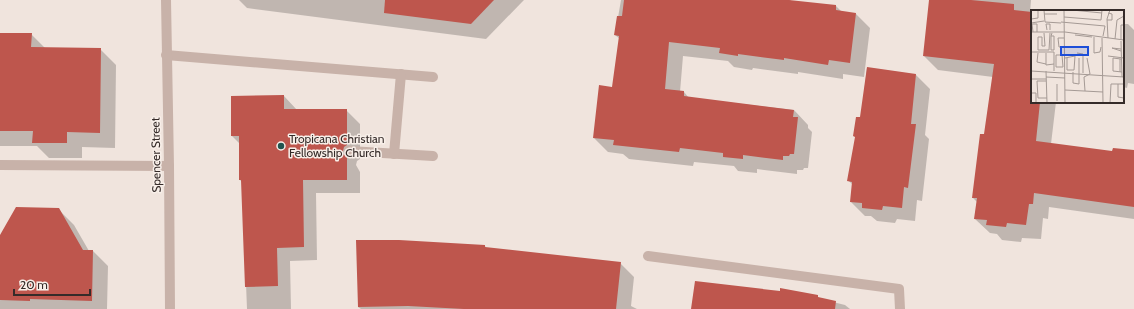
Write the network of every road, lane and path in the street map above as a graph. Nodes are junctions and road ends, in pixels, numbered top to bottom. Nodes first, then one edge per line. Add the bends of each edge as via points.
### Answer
1 (166, 0) edge
2 (166, 55) junction
3 (401, 74) junction
4 (433, 77) dead end
5 (349, 152) dead end
6 (394, 154) junction
7 (433, 156) dead end
8 (0, 165) edge
9 (169, 166) junction
10 (648, 256) dead end
11 (170, 309) edge
12 (900, 309) edge

1 - 2 street, Spencer Street
2 - 3 street
2 - 9 street, Spencer Street
3 - 4 street
3 - 6 street
5 - 6 street
6 - 7 street
8 - 9 street
9 - 11 street, Spencer Street
10 - 12 street via 899,289

